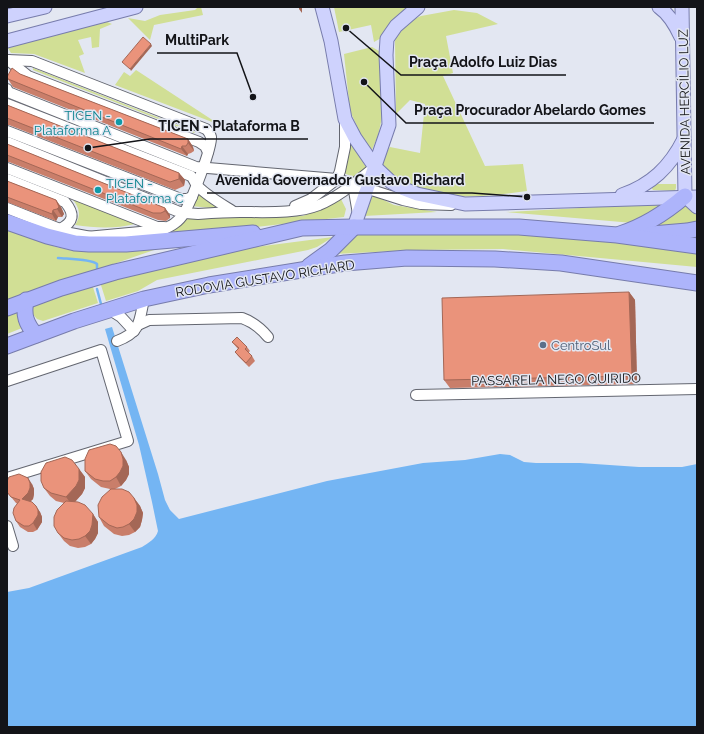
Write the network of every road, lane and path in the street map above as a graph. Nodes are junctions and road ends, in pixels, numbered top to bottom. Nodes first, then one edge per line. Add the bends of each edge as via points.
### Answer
1 (45, 7) edge
2 (136, 7) edge
3 (322, 7) edge
4 (418, 7) edge
5 (659, 7) edge
6 (682, 7) edge
7 (9, 13) edge
8 (7, 41) edge
9 (683, 41) junction
10 (7, 60) edge
11 (7, 89) edge
12 (7, 104) edge
13 (345, 119) junction
14 (7, 130) edge
15 (684, 137) junction
16 (7, 142) edge
17 (203, 162) junction
18 (374, 167) junction
19 (7, 168) edge
20 (214, 169) junction
21 (7, 179) edge
22 (337, 179) junction
23 (326, 182) junction
24 (196, 184) junction
25 (353, 185) junction
26 (367, 189) junction
27 (691, 196) edge
28 (192, 197) junction
29 (608, 199) junction
30 (464, 204) junction
31 (697, 207) edge
32 (7, 208) edge
33 (280, 211) junction
34 (234, 212) junction
35 (178, 217) junction
36 (356, 220) junction
37 (7, 222) edge
38 (302, 228) junction
39 (60, 229) junction
40 (697, 229) edge
41 (29, 231) junction
42 (617, 236) junction
43 (91, 237) junction
44 (697, 246) edge
45 (304, 269) junction
46 (697, 283) edge
47 (144, 299) junction
48 (26, 300) junction
49 (7, 308) edge
50 (110, 310) junction
51 (74, 321) junction
52 (136, 328) junction
53 (36, 335) junction
54 (268, 337) dead end
55 (117, 341) dead end
56 (7, 346) edge
57 (7, 353) edge
58 (7, 381) edge
59 (697, 389) edge
60 (416, 395) dead end
61 (7, 478) edge
62 (7, 526) edge
63 (13, 546) dead end

1 - 7 main road
2 - 8 main road
3 - 13 main road
4 - 18 main road via 396,26 387,39 389,125
5 - 9 main road via 676,26
6 - 9 main road, AVENIDA HERCÍLIO LUZ
9 - 15 main road, AVENIDA HERCÍLIO LUZ
10 - 17 street via 28,76 199,142 205,146
10 - 17 street via 32,61 206,129 210,132 211,138
11 - 17 street via 8,92
12 - 24 street via 191,176
13 - 18 main road
13 - 22 street via 345,147
14 - 28 street via 181,199
15 - 27 main road, AVENIDA HERCÍLIO LUZ
15 - 29 main road via 673,158 658,175 635,190
16 - 35 street
17 - 20 street
17 - 24 street
18 - 25 street
18 - 26 main road
18 - 30 main road via 391,182 404,189
19 - 35 street via 157,226 164,227
20 - 23 street
20 - 24 street
21 - 39 street via 65,202 72,214 66,226
22 - 23 street
22 - 25 street
23 - 33 street via 311,199
24 - 28 street
24 - 34 street
25 - 26 street
25 - 33 street via 318,205
25 - 36 street
26 - 30 street via 421,204
26 - 36 main road
27 - 29 main road
27 - 31 main road
27 - 42 highway via 654,220
28 - 35 street
29 - 30 main road
32 - 39 street
33 - 34 street
34 - 35 street
35 - 43 street via 162,230
36 - 38 highway
36 - 42 highway via 519,227
36 - 45 highway via 331,250
37 - 41 highway
38 - 41 highway via 110,245 75,243
38 - 48 highway via 115,272
39 - 43 street
40 - 42 highway
41 - 43 street
42 - 44 highway
45 - 46 highway, RODOVIA GUSTAVO RICHARD via 407,258 495,259 561,263
45 - 47 highway, RODOVIA GUSTAVO RICHARD
47 - 50 highway, RODOVIA GUSTAVO RICHARD
47 - 52 street
48 - 49 highway
48 - 53 highway via 26,319
50 - 51 highway, RODOVIA GUSTAVO RICHARD
50 - 52 street
51 - 53 highway, RODOVIA GUSTAVO RICHARD
51 - 57 highway
52 - 54 street via 149,320 242,318 253,322
52 - 55 street via 127,338
53 - 56 highway, RODOVIA GUSTAVO RICHARD
58 - 61 street via 102,350 128,441
59 - 60 street, PASSARELA NEGO QUIRIDO
62 - 63 street

